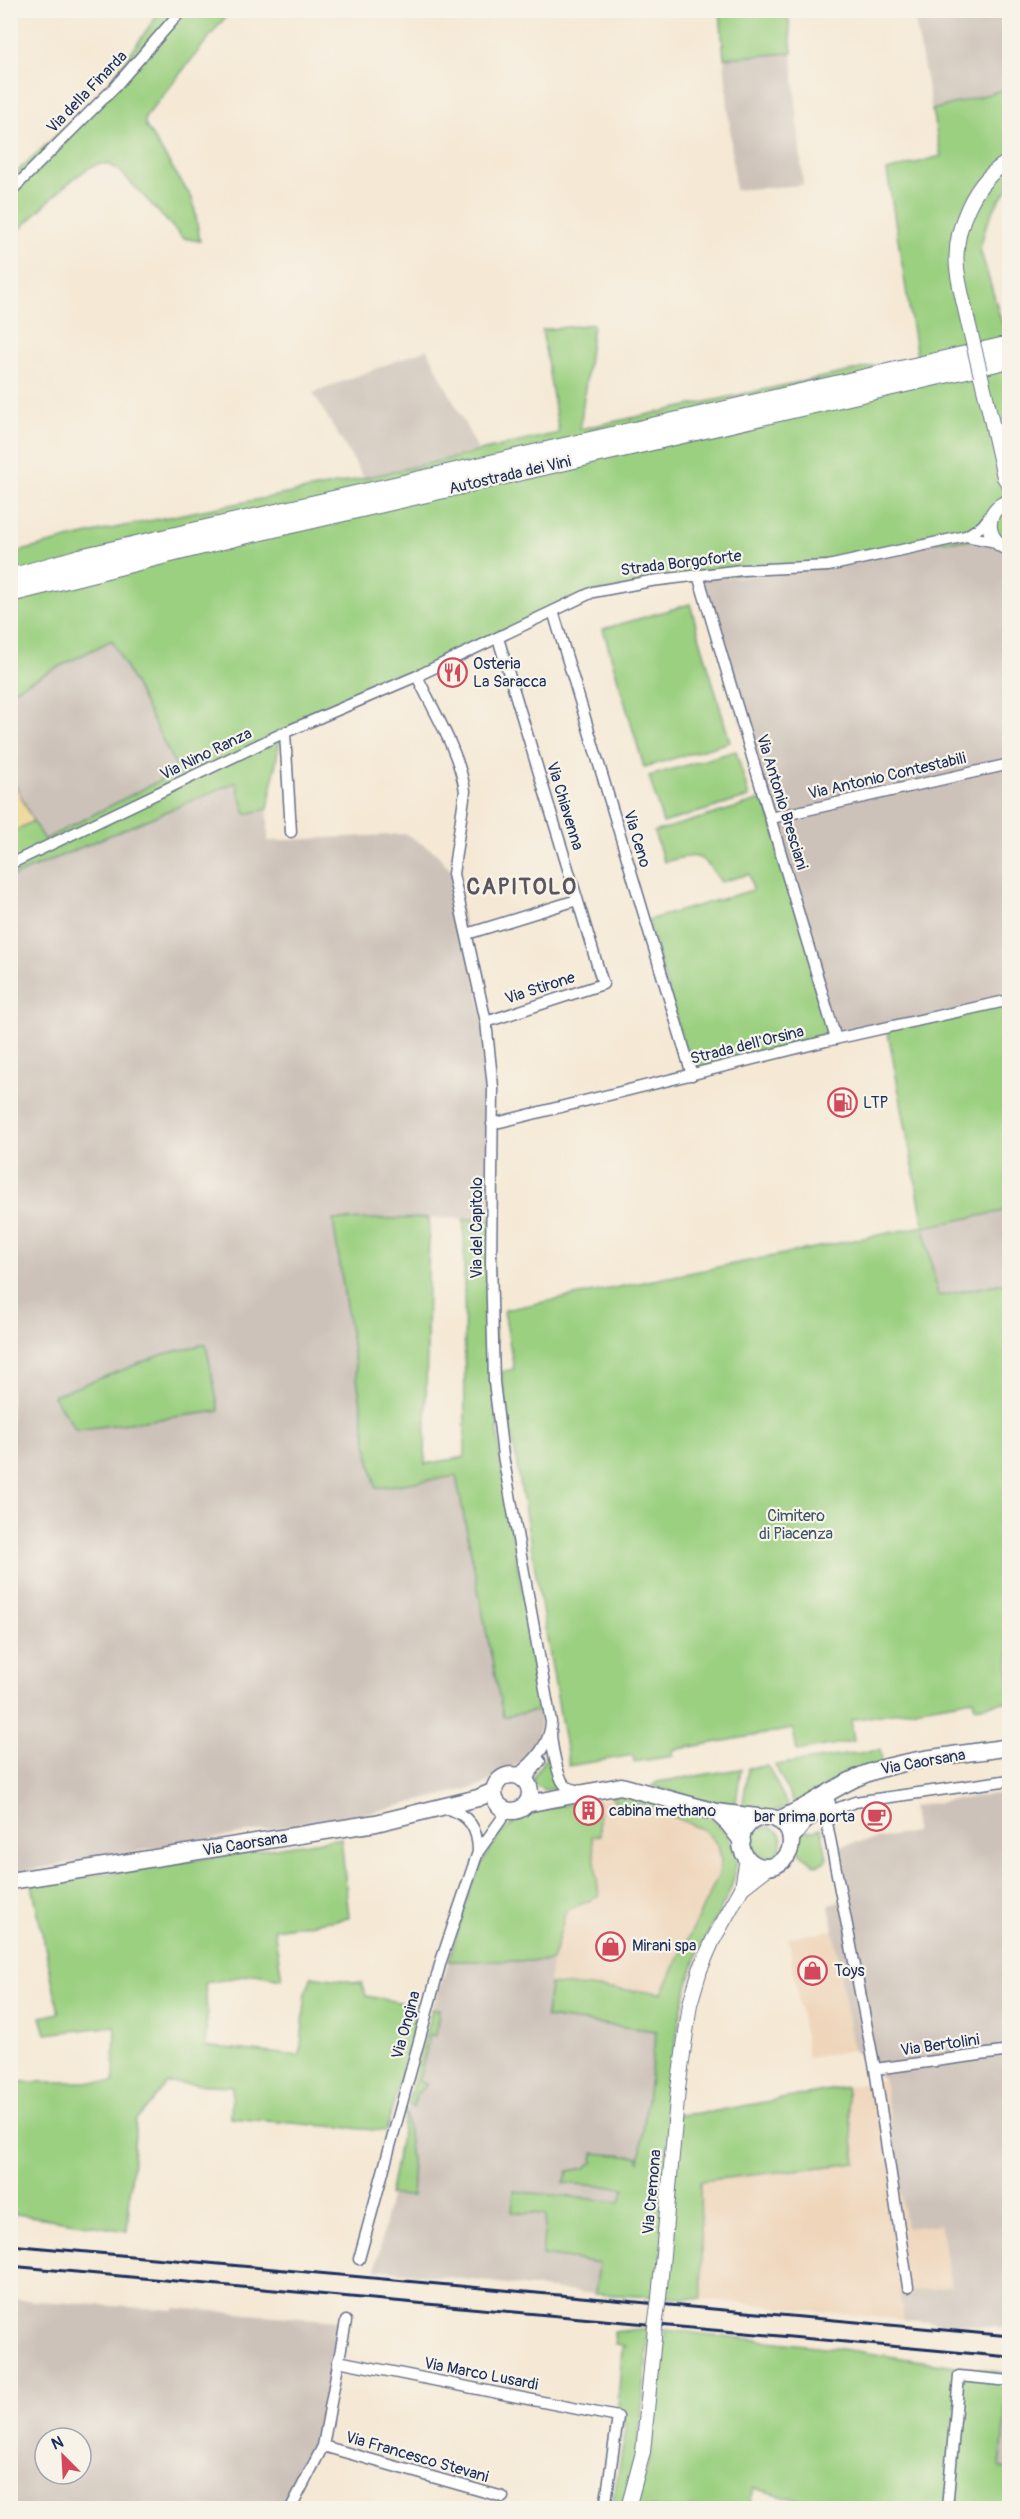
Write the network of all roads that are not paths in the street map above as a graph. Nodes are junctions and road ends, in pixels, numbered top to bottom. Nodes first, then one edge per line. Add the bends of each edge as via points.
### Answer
1 (182, 10) edge
2 (1010, 161) edge
3 (10, 192) edge
4 (1010, 345) edge
5 (1010, 359) edge
6 (1007, 482) edge
7 (1004, 503) edge
8 (990, 516) junction
9 (966, 536) junction
10 (1005, 548) edge
11 (698, 576) junction
12 (10, 578) edge
13 (10, 593) edge
14 (553, 611) junction
15 (498, 638) junction
16 (417, 676) junction
17 (285, 733) junction
18 (1010, 764) edge
19 (771, 818) junction
20 (291, 832) dead end
21 (10, 864) edge
22 (577, 900) junction
23 (467, 934) junction
24 (603, 984) joint
25 (1010, 1000) edge
26 (486, 1022) junction
27 (836, 1039) junction
28 (692, 1075) junction
29 (492, 1124) junction
30 (550, 1735) junction
31 (1010, 1747) edge
32 (1010, 1757) edge
33 (515, 1776) junction
34 (1010, 1780) edge
35 (577, 1793) junction
36 (486, 1795) junction
37 (528, 1795) junction
38 (443, 1807) junction
39 (505, 1809) junction
40 (716, 1812) junction
41 (771, 1819) junction
42 (791, 1838) junction
43 (742, 1841) junction
44 (478, 1852) junction
45 (747, 1858) junction
46 (769, 1867) junction
47 (10, 1881) edge
48 (742, 1888) junction
49 (1010, 2051) edge
50 (875, 2069) junction
51 (359, 2259) dead end
52 (908, 2288) dead end
53 (346, 2321) dead end
54 (338, 2361) junction
55 (1010, 2381) edge
56 (323, 2446) junction
57 (503, 2497) dead end
58 (291, 2508) edge
59 (605, 2508) edge
60 (628, 2508) edge
61 (947, 2508) edge

1 - 3 street, Via della Finarda via 113,89
2 - 6 main road, bridge via 981,185 966,214 958,241 957,266
4 - 12 highway, Autostrada dei Vini via 80,558
5 - 13 highway, Autostrada dei Vini
6 - 7 main road
7 - 8 main road
8 - 9 street, Strada Borgoforte
8 - 10 main road via 989,531
9 - 10 street, Strada Borgoforte
9 - 11 street, Strada Borgoforte via 828,566
11 - 14 street, Strada Borgoforte via 593,592
11 - 19 street, Via Antonio Bresciani
14 - 15 street, Strada Borgoforte
14 - 28 street, Via Ceno
15 - 16 street, Strada Borgoforte
15 - 22 street, Via Chiavenna
16 - 17 street, Via Nino Ranza
16 - 23 street, Via del Capitolo via 463,778 465,801 453,874
17 - 20 street
17 - 21 street, Via Nino Ranza
18 - 19 street, Via Antonio Contestabili
19 - 27 street, Via Antonio Bresciani
22 - 23 street
22 - 24 street, Via Chiavenna
23 - 26 street, Via del Capitolo
24 - 26 street, Via Stirone
25 - 27 street, Strada dell'Orsina
26 - 29 street, Via del Capitolo via 493,1087
27 - 28 street, Strada dell'Orsina
28 - 29 street, Strada dell'Orsina
29 - 30 street, Via del Capitolo via 494,1382
30 - 33 street via 529,1766
30 - 35 street, Via del Capitolo via 564,1784
30 - 37 street via 529,1776
31 - 41 main road, Via Caorsana via 886,1767 849,1780 796,1812
32 - 42 main road, Via Caorsana via 888,1775 871,1781 826,1804
33 - 36 main road via 499,1781
33 - 37 main road
34 - 50 street via 855,1802 836,1809 826,1818
35 - 37 main road
35 - 40 main road via 621,1786
36 - 38 main road, Via Caorsana
36 - 39 main road
37 - 39 main road via 516,1810
38 - 44 street via 459,1812 469,1821 478,1839
38 - 47 main road, Via Caorsana via 376,1823
39 - 44 street, Via Ongina
40 - 41 main road
40 - 43 main road
41 - 42 main road via 783,1824
41 - 43 main road via 758,1819 747,1827
42 - 46 main road via 784,1860
43 - 45 main road
44 - 51 street, Via Ongina via 428,2001
45 - 46 main road
45 - 48 main road
46 - 48 main road
48 - 60 main road, Via Cremona, bridge via 713,1940 690,2004 643,2452
49 - 50 street, Via Bertolini
50 - 52 street
53 - 54 street
54 - 56 street
54 - 59 street, Via Marco Lusardi via 618,2417
55 - 61 street via 959,2376
56 - 57 street, Via Francesco Stevani
56 - 58 street

